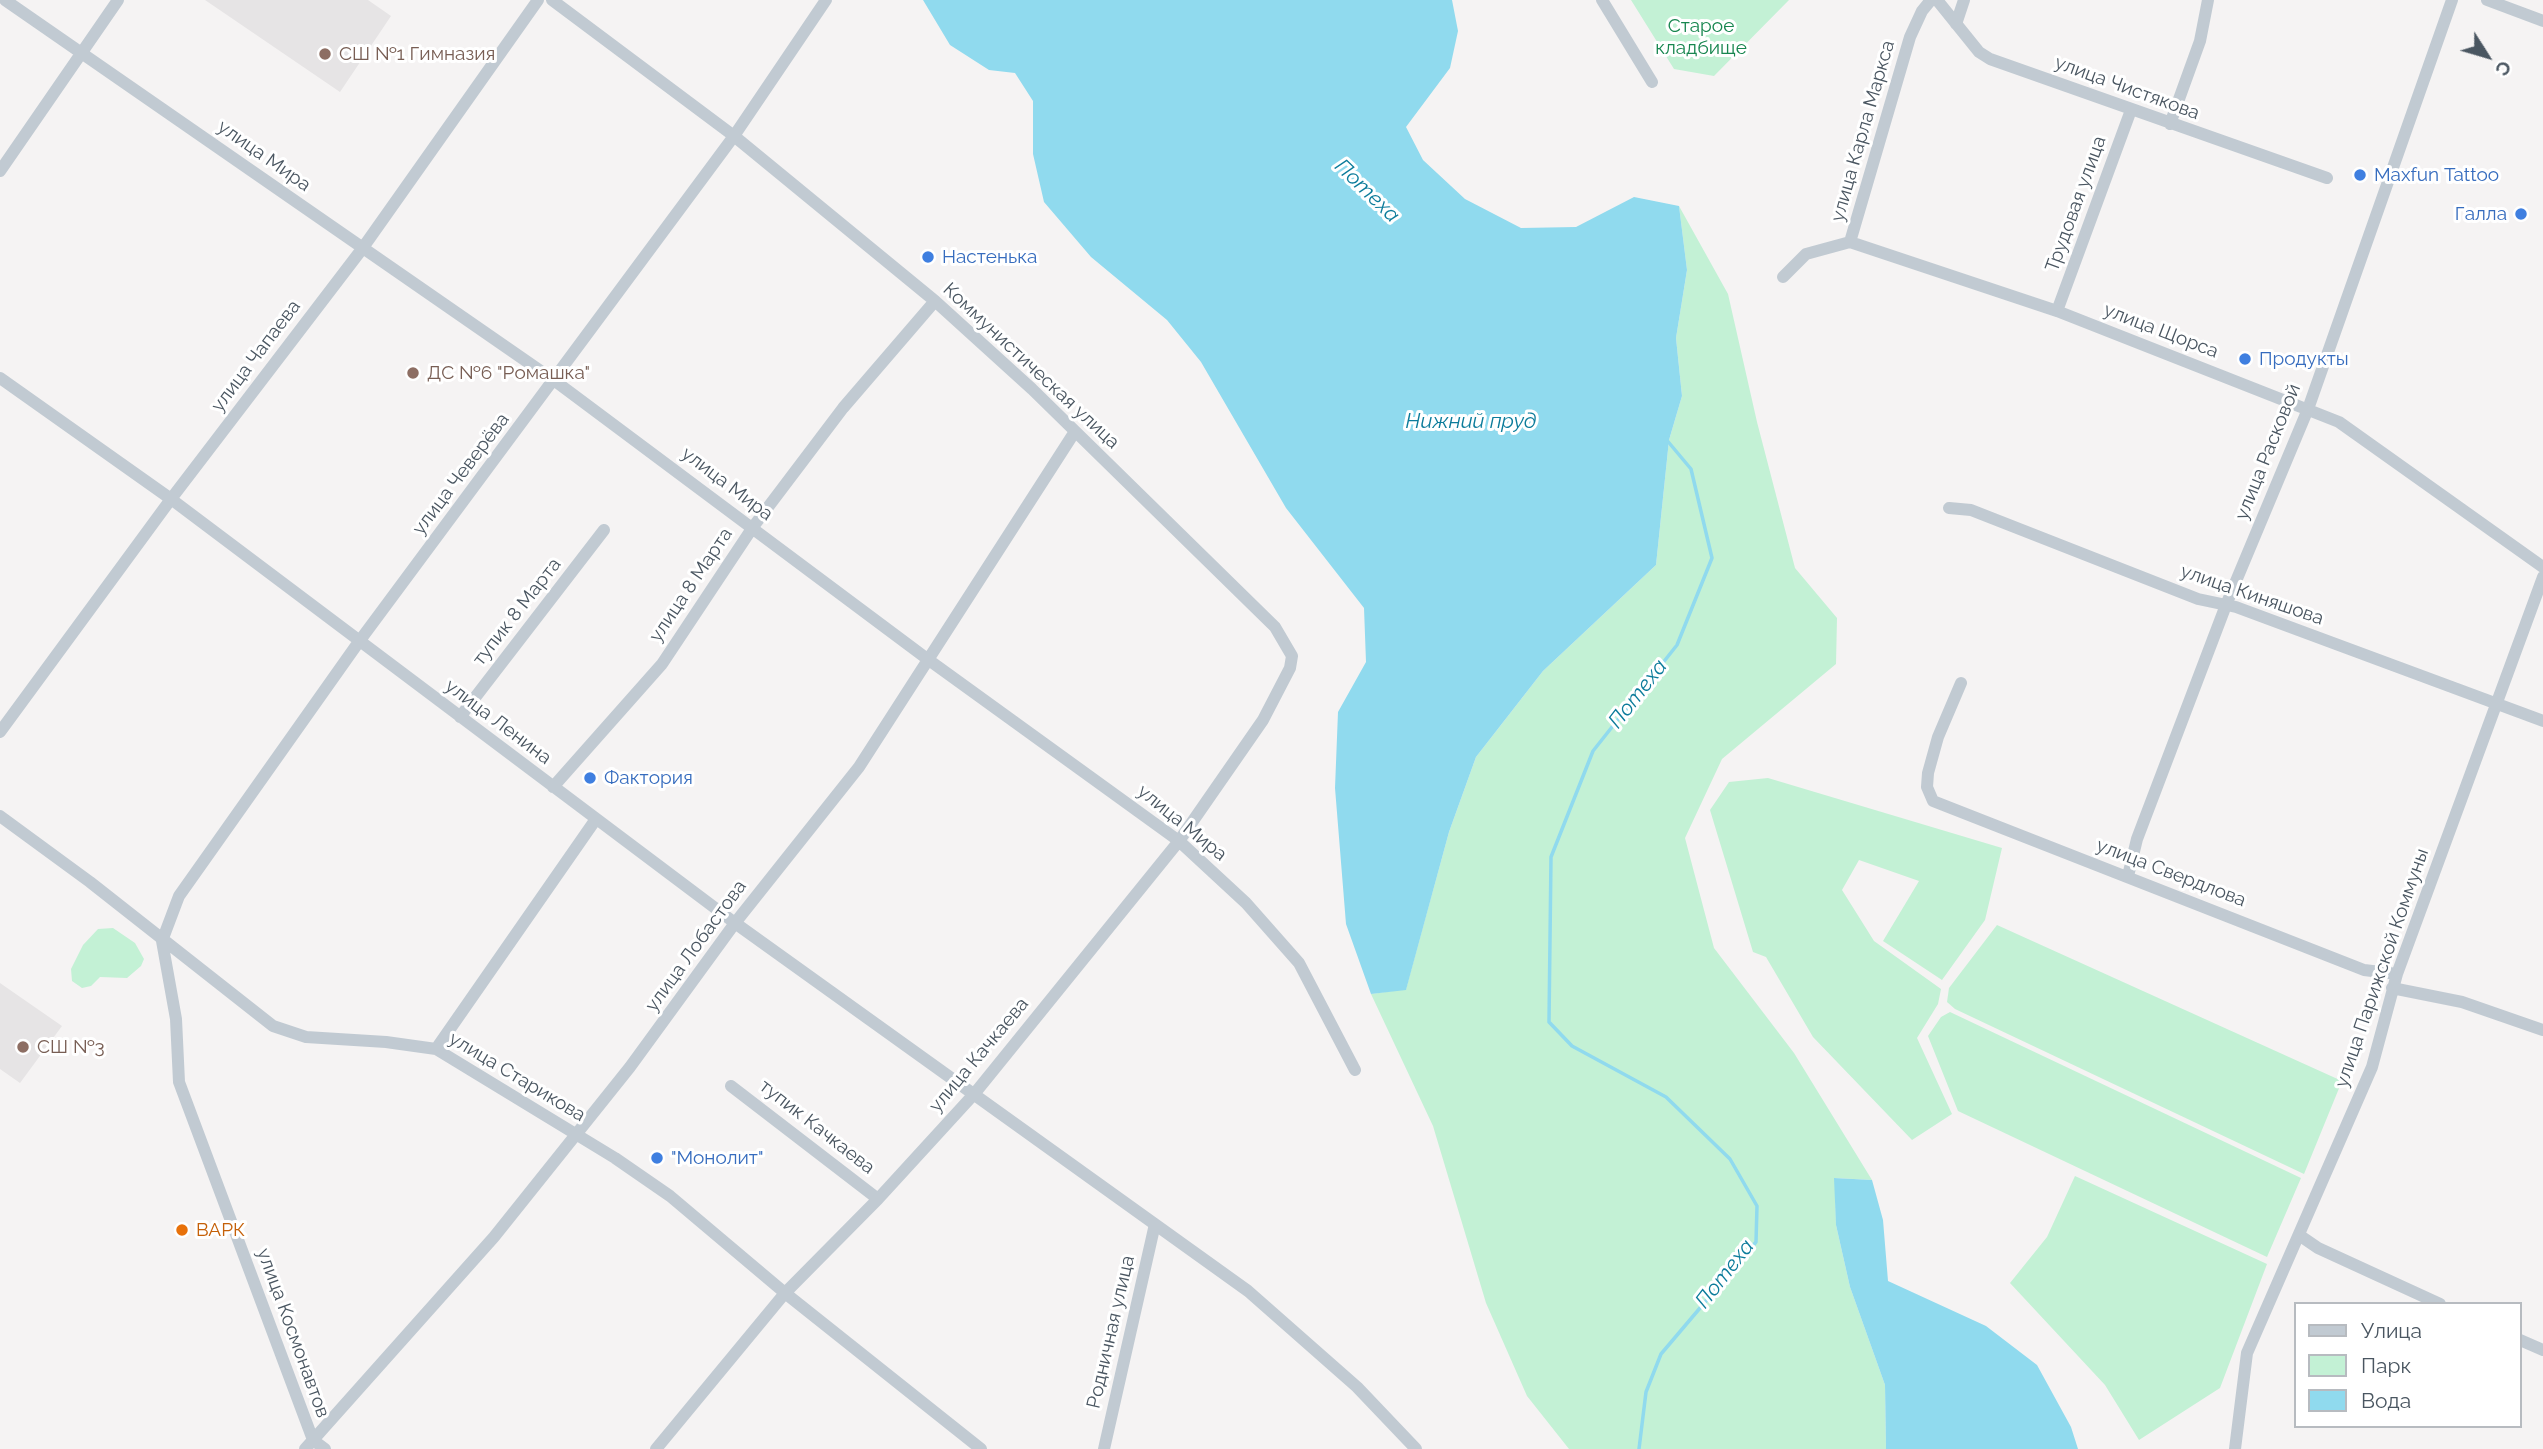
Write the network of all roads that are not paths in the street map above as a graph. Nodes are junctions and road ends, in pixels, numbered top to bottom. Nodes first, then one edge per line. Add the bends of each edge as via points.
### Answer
1 (5, 0) edge
2 (118, 0) edge
3 (538, 0) edge
4 (552, 0) edge
5 (826, 0) edge
6 (1602, 0) edge
7 (1931, 0) edge
8 (1937, 0) edge
9 (1964, 0) edge
10 (2208, 0) edge
11 (2452, 0) edge
12 (2487, 0) edge
13 (2543, 22) edge
14 (1956, 24) junction
15 (82, 52) junction
16 (1652, 82) dead end
17 (2132, 110) junction
18 (2170, 124) junction
19 (734, 136) junction
20 (0, 171) edge
21 (2327, 178) dead end
22 (1850, 242) junction
23 (362, 249) junction
24 (1783, 277) dead end
25 (935, 301) junction
26 (2057, 311) junction
27 (0, 378) edge
28 (555, 380) junction
29 (2308, 409) junction
30 (1074, 433) junction
31 (171, 499) junction
32 (1949, 508) dead end
33 (754, 527) junction
34 (604, 530) dead end
35 (2543, 566) edge
36 (2543, 577) edge
37 (2227, 605) junction
38 (358, 643) junction
39 (1292, 656) joint
40 (926, 658) junction
41 (1961, 683) dead end
42 (2498, 703) junction
43 (460, 717) junction
44 (2543, 721) edge
45 (0, 732) edge
46 (553, 787) junction
47 (0, 816) edge
48 (596, 819) junction
49 (1179, 841) junction
50 (2128, 876) junction
51 (735, 923) junction
52 (162, 942) junction
53 (2397, 974) junction
54 (2392, 988) junction
55 (2543, 1030) edge
56 (436, 1049) junction
57 (1355, 1070) dead end
58 (731, 1086) dead end
59 (975, 1093) junction
60 (574, 1134) junction
61 (878, 1199) junction
62 (1155, 1224) junction
63 (2299, 1235) junction
64 (785, 1293) junction
65 (2436, 1302) edge
66 (2522, 1341) edge
67 (2543, 1350) edge
68 (309, 1445) edge
69 (1413, 1446) edge
70 (325, 1449) edge
71 (656, 1449) edge
72 (981, 1449) edge
73 (1104, 1449) edge
74 (2235, 1449) edge

1 - 15 street, улица Мира
2 - 15 street
3 - 23 street, улица Чапаева
4 - 19 street, Коммунистическая улица
5 - 19 street, улица Чеверёва
6 - 16 street
7 - 22 street, улица Карла Маркса via 1910,37
8 - 14 street, улица Чистякова
9 - 14 street
10 - 18 street via 2200,41
11 - 29 street, улица Расковой
12 - 13 street
14 - 17 street, улица Чистякова via 1990,59
15 - 20 street
15 - 23 street, улица Мира
17 - 18 street, улица Чистякова
17 - 26 street, Трудовая улица
18 - 21 street, улица Чистякова
19 - 25 street, Коммунистическая улица
19 - 28 street, улица Чеверёва
22 - 24 street, улица Карла Маркса via 1805,254
22 - 26 street, улица Щорса
23 - 28 street, улица Мира
23 - 31 street, улица Чапаева
25 - 30 street, Коммунистическая улица
25 - 33 street, улица 8 Марта via 843,408
26 - 29 street, улица Щорса
27 - 31 street, улица Ленина
28 - 33 street, улица Мира
28 - 38 street, улица Чеверёва
29 - 35 street, улица Щорса via 2339,422
29 - 37 street, улица Расковой
30 - 39 street, Коммунистическая улица via 1275,627
30 - 40 street, улица Лобастова
31 - 38 street, улица Ленина
31 - 45 street, улица Чапаева
32 - 37 street, улица Киняшова via 1971,510 2198,599
33 - 40 street, улица Мира
33 - 46 street, улица 8 Марта via 662,664
34 - 43 street, тупик 8 Марта
36 - 42 street, улица Парижской Коммуны
37 - 42 street, улица Киняшова
37 - 50 street, улица Расковой via 2137,839
38 - 43 street, улица Ленина
38 - 52 street, улица Чеверёва via 179,896
39 - 49 street, улица Качкаева via 1263,720
40 - 49 street, улица Мира
40 - 51 street, улица Лобастова via 873,748
41 - 50 street, улица Свердлова via 1928,773 1933,801
42 - 44 street, улица Киняшова
42 - 53 street, улица Парижской Коммуны
43 - 46 street, улица Ленина
46 - 48 street, улица Ленина
47 - 52 street, улица Старикова
48 - 51 street, улица Ленина
48 - 56 street
49 - 57 street, улица Мира via 1246,903 1299,963
49 - 59 street, улица Качкаева
50 - 53 street, улица Свердлова via 2364,970
51 - 59 street, улица Ленина
51 - 60 street, улица Лобастова via 680,1003
52 - 56 street, улица Старикова via 273,1026 306,1037
52 - 68 street, улица Космонавтов via 176,1019 179,1082
53 - 54 street, улица Парижской Коммуны
54 - 55 street via 2462,1002
54 - 63 street, улица Парижской Коммуны via 2372,1067
56 - 60 street, улица Старикова
58 - 61 street, тупик Качкаева
59 - 61 street, улица Качкаева
59 - 62 street, улица Ленина
60 - 64 street, улица Старикова via 670,1196
60 - 68 street, улица Лобастова via 494,1237
61 - 64 street, улица Качкаева
62 - 69 street, улица Ленина via 1248,1291 1357,1387
62 - 73 street, Родничная улица
63 - 65 street
63 - 74 street, улица Парижской Коммуны via 2247,1353
64 - 71 street, улица Качкаева
64 - 72 street, улица Старикова
66 - 67 street
68 - 70 street, улица Космонавтов

